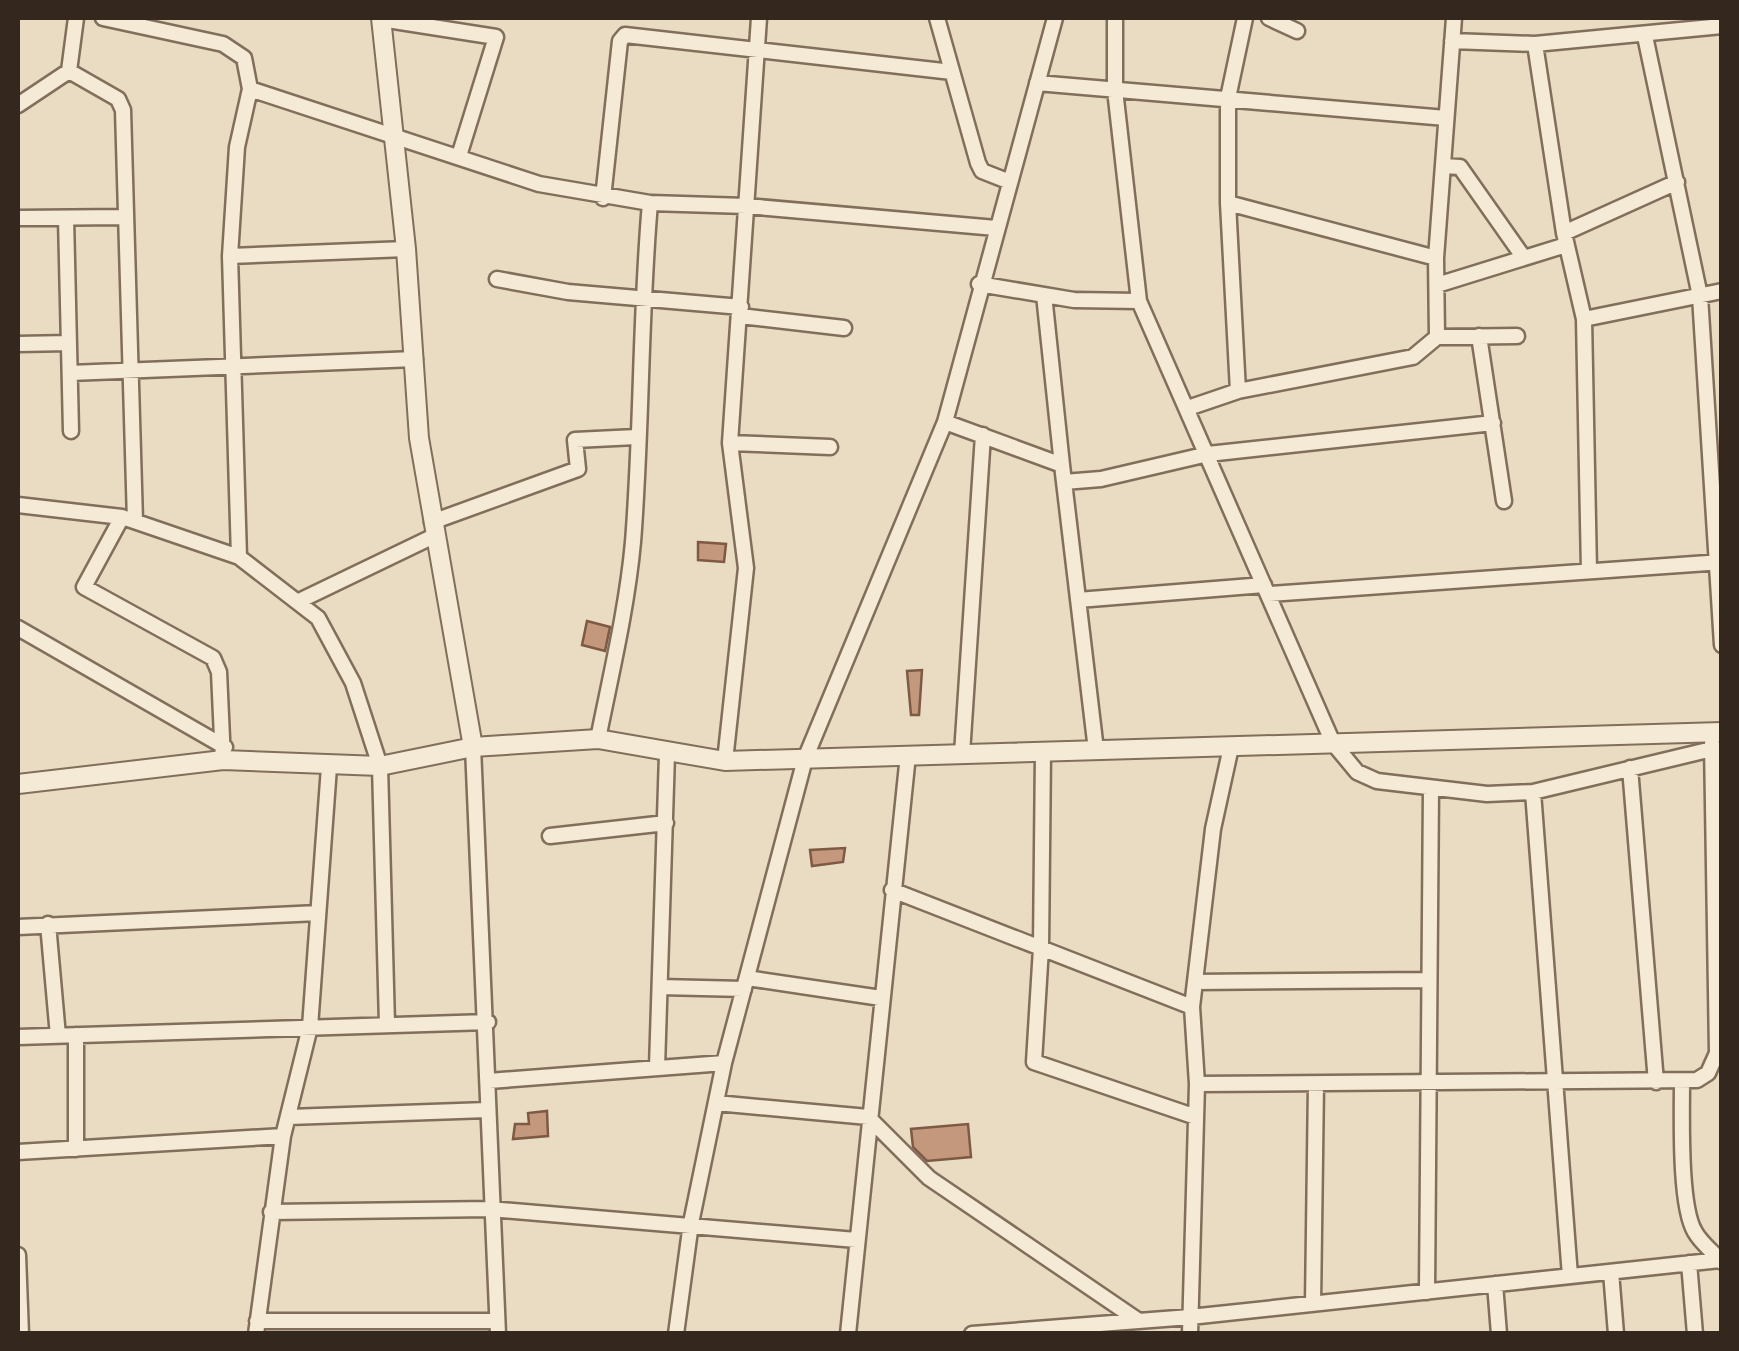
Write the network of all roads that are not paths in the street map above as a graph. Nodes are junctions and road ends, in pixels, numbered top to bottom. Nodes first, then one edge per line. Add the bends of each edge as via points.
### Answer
1 (76, 18) edge
2 (103, 18) edge
3 (381, 18) edge
4 (759, 18) edge
5 (938, 18) edge
6 (1055, 18) edge
7 (1115, 18) edge
8 (1244, 18) edge
9 (1269, 18) edge
10 (1454, 18) edge
11 (1722, 26) edge
12 (1297, 31) dead end
13 (1645, 36) junction
14 (1452, 41) junction
15 (1535, 44) junction
16 (757, 48) junction
17 (69, 71) junction
18 (952, 72) junction
19 (1037, 84) junction
20 (250, 90) junction
21 (1115, 90) junction
22 (1228, 98) junction
23 (18, 105) edge
24 (1446, 118) junction
25 (394, 135) junction
26 (459, 156) junction
27 (1443, 166) junction
28 (1010, 182) junction
29 (1677, 182) junction
30 (602, 198) junction
31 (650, 203) junction
32 (1228, 203) junction
33 (746, 206) junction
34 (124, 216) junction
35 (18, 218) edge
36 (66, 218) junction
37 (996, 228) junction
38 (1565, 239) junction
39 (406, 249) junction
40 (230, 256) junction
41 (1436, 258) junction
42 (1524, 258) junction
43 (497, 279) dead end
44 (979, 284) junction
45 (1437, 285) junction
46 (1722, 291) edge
47 (1044, 295) junction
48 (1700, 296) junction
49 (641, 299) junction
50 (1139, 301) junction
51 (740, 312) junction
52 (1584, 318) junction
53 (844, 328) dead end
54 (1437, 336) junction
55 (1480, 336) junction
56 (1517, 336) dead end
57 (69, 343) junction
58 (18, 344) edge
59 (414, 358) junction
60 (232, 366) junction
61 (133, 370) junction
62 (70, 372) junction
63 (1238, 391) junction
64 (1188, 408) junction
65 (944, 422) junction
66 (1493, 423) junction
67 (71, 431) dead end
68 (983, 435) junction
69 (636, 437) junction
70 (730, 443) junction
71 (830, 447) dead end
72 (1208, 454) junction
73 (1062, 465) junction
74 (1064, 482) junction
75 (1504, 501) dead end
76 (18, 505) edge
77 (128, 519) junction
78 (433, 529) junction
79 (239, 558) junction
80 (1719, 562) edge
81 (1589, 571) junction
82 (1266, 590) junction
83 (1078, 600) junction
84 (299, 601) junction
85 (18, 628) edge
86 (1722, 645) edge
87 (1715, 738) edge
88 (598, 739) junction
89 (1333, 743) junction
90 (474, 747) junction
91 (1231, 747) junction
92 (1096, 750) junction
93 (1042, 752) junction
94 (224, 754) junction
95 (667, 754) junction
96 (962, 754) junction
97 (908, 755) junction
98 (805, 758) junction
99 (725, 760) junction
100 (380, 766) junction
101 (329, 767) junction
102 (1630, 768) junction
103 (18, 784) edge
104 (1431, 788) junction
105 (1533, 792) junction
106 (666, 823) junction
107 (550, 836) dead end
108 (892, 890) junction
109 (318, 913) junction
110 (48, 924) junction
111 (18, 927) edge
112 (1041, 948) junction
113 (1429, 980) junction
114 (1195, 982) junction
115 (745, 983) junction
116 (660, 988) junction
117 (881, 998) junction
118 (1192, 1007) junction
119 (488, 1022) junction
120 (387, 1024) junction
121 (310, 1027) junction
122 (58, 1036) junction
123 (76, 1036) junction
124 (18, 1037) edge
125 (724, 1063) junction
126 (657, 1067) junction
127 (489, 1081) junction
128 (1656, 1082) junction
129 (1682, 1082) junction
130 (1197, 1084) junction
131 (1316, 1084) junction
132 (1428, 1084) junction
133 (1556, 1084) junction
134 (716, 1103) junction
135 (487, 1110) junction
136 (289, 1117) junction
137 (868, 1117) junction
138 (1196, 1117) junction
139 (283, 1136) junction
140 (76, 1150) junction
141 (18, 1152) edge
142 (490, 1209) junction
143 (271, 1212) junction
144 (690, 1224) junction
145 (856, 1240) junction
146 (18, 1255) edge
147 (1721, 1261) edge
148 (1689, 1263) junction
149 (1610, 1272) junction
150 (1570, 1276) junction
151 (1494, 1284) junction
152 (1427, 1292) junction
153 (1313, 1304) junction
154 (1190, 1317) junction
155 (1139, 1321) junction
156 (256, 1327) edge
157 (498, 1327) edge
158 (1094, 1329) edge
159 (994, 1333) edge
160 (21, 1334) edge
161 (676, 1334) edge
162 (848, 1334) edge
163 (972, 1334) edge
164 (1190, 1334) edge
165 (1499, 1334) edge
166 (1616, 1334) edge
167 (1695, 1334) edge

1 - 17 street
2 - 20 street via 236,50
3 - 25 street
3 - 26 street via 496,37
4 - 16 street
5 - 18 street
6 - 19 street
7 - 21 street
8 - 22 street
9 - 12 street
10 - 14 street
11 - 13 street
13 - 15 street
13 - 29 street
14 - 15 street
14 - 24 street
15 - 38 street
16 - 18 street
16 - 30 street via 624,36
16 - 33 street
17 - 23 street
17 - 34 street via 121,102
18 - 28 street via 978,164
19 - 21 street
19 - 28 street
20 - 25 street
20 - 40 street via 236,148
21 - 22 street
21 - 50 street
22 - 24 street
22 - 32 street
24 - 27 street
25 - 26 street
25 - 39 street
26 - 30 street
27 - 41 street
27 - 42 street via 1460,167
28 - 37 street
29 - 38 street
29 - 48 street
30 - 31 street
31 - 33 street
31 - 49 street
32 - 41 street
32 - 63 street
33 - 37 street
33 - 51 street
34 - 36 street
34 - 61 street
35 - 36 street
36 - 57 street
37 - 44 street
38 - 42 street
38 - 52 street
39 - 40 street
39 - 59 street
40 - 60 street
41 - 45 street
42 - 45 street
43 - 49 street
44 - 47 street
44 - 65 street
45 - 54 street
46 - 48 street
47 - 50 street
47 - 73 street
48 - 52 street
48 - 80 street
49 - 51 street
49 - 69 street
50 - 64 street
51 - 53 street
51 - 70 street
52 - 81 street
54 - 55 street
54 - 63 street via 1413,357
55 - 56 street
55 - 66 street
57 - 58 street
57 - 62 street
59 - 60 street
59 - 78 street
60 - 61 street
60 - 79 street
61 - 62 street
61 - 77 street
62 - 67 street
63 - 64 street
64 - 72 street
65 - 68 street
65 - 98 street
66 - 72 street
66 - 75 street
68 - 73 street
68 - 96 street
69 - 78 street via 574,440 578,469
69 - 88 street via 631,562
70 - 71 street
70 - 99 street via 746,568
72 - 74 street via 1101,480
72 - 82 street
73 - 74 street
74 - 83 street
76 - 77 street
77 - 79 street
77 - 94 street via 84,587 213,658
78 - 84 street
78 - 90 street
79 - 84 street
80 - 81 street
80 - 86 street
81 - 82 street
82 - 83 street
82 - 89 street
83 - 92 street
84 - 100 street via 318,618 340,656
85 - 94 street
87 - 89 street
87 - 102 street
87 - 129 street via 1717,1052 1708,1073
88 - 90 street
88 - 95 street
89 - 91 street
89 - 104 street via 1356,772 1377,782
90 - 100 street
90 - 119 street
91 - 92 street
91 - 114 street via 1213,829
92 - 93 street
93 - 96 street
93 - 112 street
94 - 101 street
94 - 103 street
95 - 99 street
95 - 106 street
96 - 97 street
97 - 98 street
97 - 108 street
98 - 99 street
98 - 115 street
100 - 101 street
100 - 120 street
101 - 109 street
102 - 105 street
102 - 128 street
104 - 105 street
104 - 113 street
105 - 133 street
106 - 107 street
106 - 116 street
108 - 112 street
108 - 117 street
109 - 110 street
109 - 121 street
110 - 111 street
110 - 122 street
112 - 118 street
112 - 138 street via 1038,1066
113 - 114 street
113 - 132 street
114 - 118 street
115 - 116 street
115 - 117 street
115 - 125 street
116 - 126 street
117 - 137 street
118 - 130 street
119 - 120 street
119 - 127 street
120 - 121 street
121 - 123 street
121 - 136 street
122 - 123 street
122 - 124 street
123 - 140 street
125 - 126 street
125 - 134 street
126 - 127 street
127 - 135 street
128 - 129 street
128 - 133 street
129 - 147 street via 1690,1218
130 - 131 street
130 - 138 street
131 - 132 street
131 - 153 street
132 - 133 street
132 - 152 street
133 - 150 street
134 - 137 street
134 - 144 street
135 - 136 street
135 - 142 street
136 - 139 street
137 - 145 street
137 - 155 street via 929,1178
138 - 154 street
139 - 140 street
139 - 143 street
140 - 141 street
142 - 143 street
142 - 144 street
142 - 157 street
143 - 156 street
144 - 145 street
144 - 161 street
145 - 162 street
146 - 160 street
147 - 148 street
148 - 149 street
148 - 167 street
149 - 150 street
149 - 166 street
150 - 151 street
151 - 152 street
151 - 165 street
152 - 153 street
153 - 154 street
154 - 155 street
154 - 164 street
155 - 158 street
156 - 157 street
158 - 159 street
159 - 163 street

